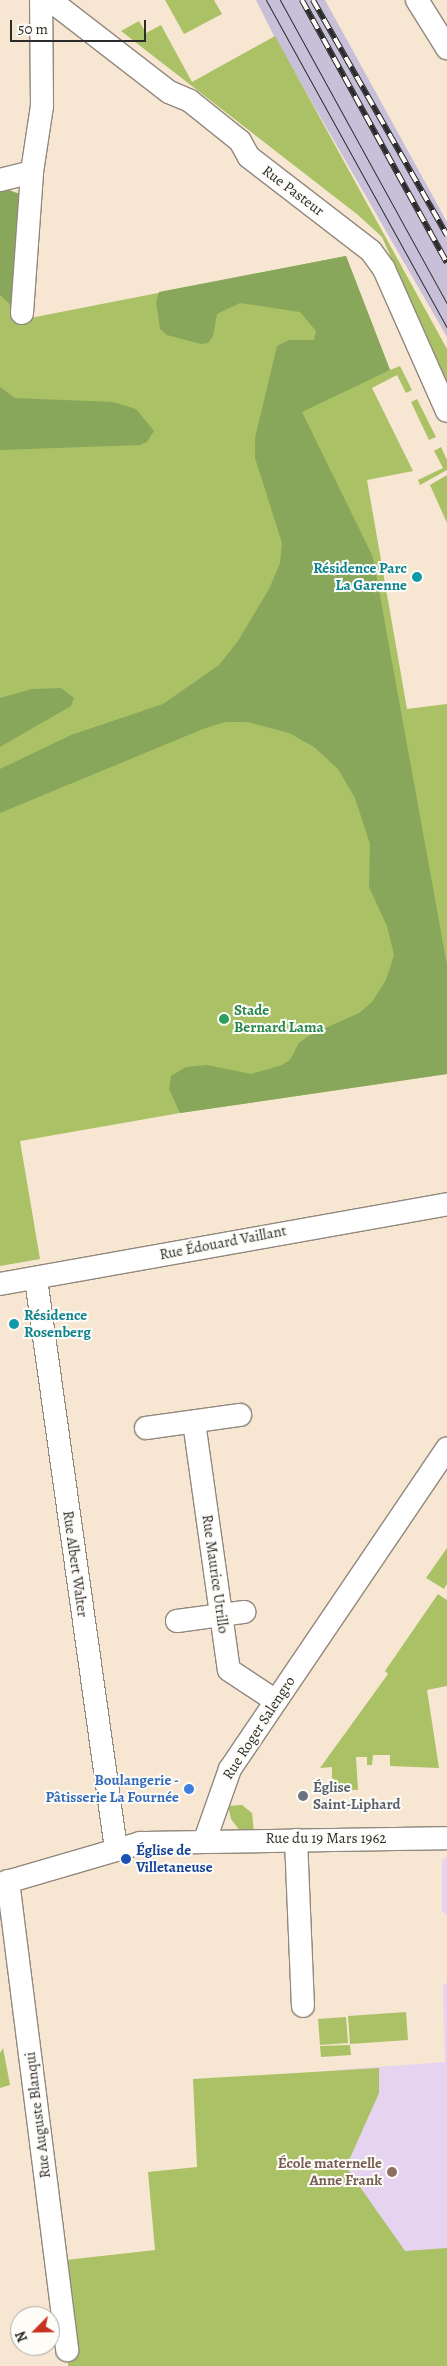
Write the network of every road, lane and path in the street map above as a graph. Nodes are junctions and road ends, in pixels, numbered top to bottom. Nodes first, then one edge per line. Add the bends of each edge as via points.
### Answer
1 (41, 0) edge
2 (50, 0) edge
3 (417, 0) edge
4 (447, 48) edge
5 (32, 172) junction
6 (0, 180) edge
7 (22, 313) dead end
8 (447, 411) edge
9 (447, 1204) edge
10 (36, 1279) junction
11 (0, 1284) edge
12 (240, 1415) dead end
13 (194, 1422) junction
14 (146, 1428) dead end
15 (447, 1449) edge
16 (244, 1612) dead end
17 (221, 1615) junction
18 (177, 1621) dead end
19 (276, 1701) junction
20 (447, 1838) edge
21 (204, 1840) junction
22 (296, 1840) junction
23 (116, 1849) junction
24 (4, 1882) edge
25 (303, 2006) dead end
26 (67, 2350) dead end

1 - 5 street via 42,106
2 - 8 street, Rue Pasteur via 169,92 190,101 240,141 249,157 371,251 384,269
3 - 4 street
5 - 6 street
5 - 7 street
9 - 10 street, Rue Édouard Vaillant
10 - 11 street, Rue Édouard Vaillant
10 - 23 street, Rue Albert Walter
12 - 13 street
13 - 14 street
13 - 17 street, Rue Maurice Utrillo
15 - 19 street, Rue Roger Salengro
16 - 17 street
17 - 18 street
17 - 19 street, Rue Maurice Utrillo via 229,1670
19 - 21 street, Rue Roger Salengro via 226,1776
20 - 22 street, Rue du 19 Mars 1962
21 - 22 street, Rue du 19 Mars 1962
21 - 23 street via 140,1843
22 - 25 street
23 - 24 street
24 - 26 street, Rue Auguste Blanqui

